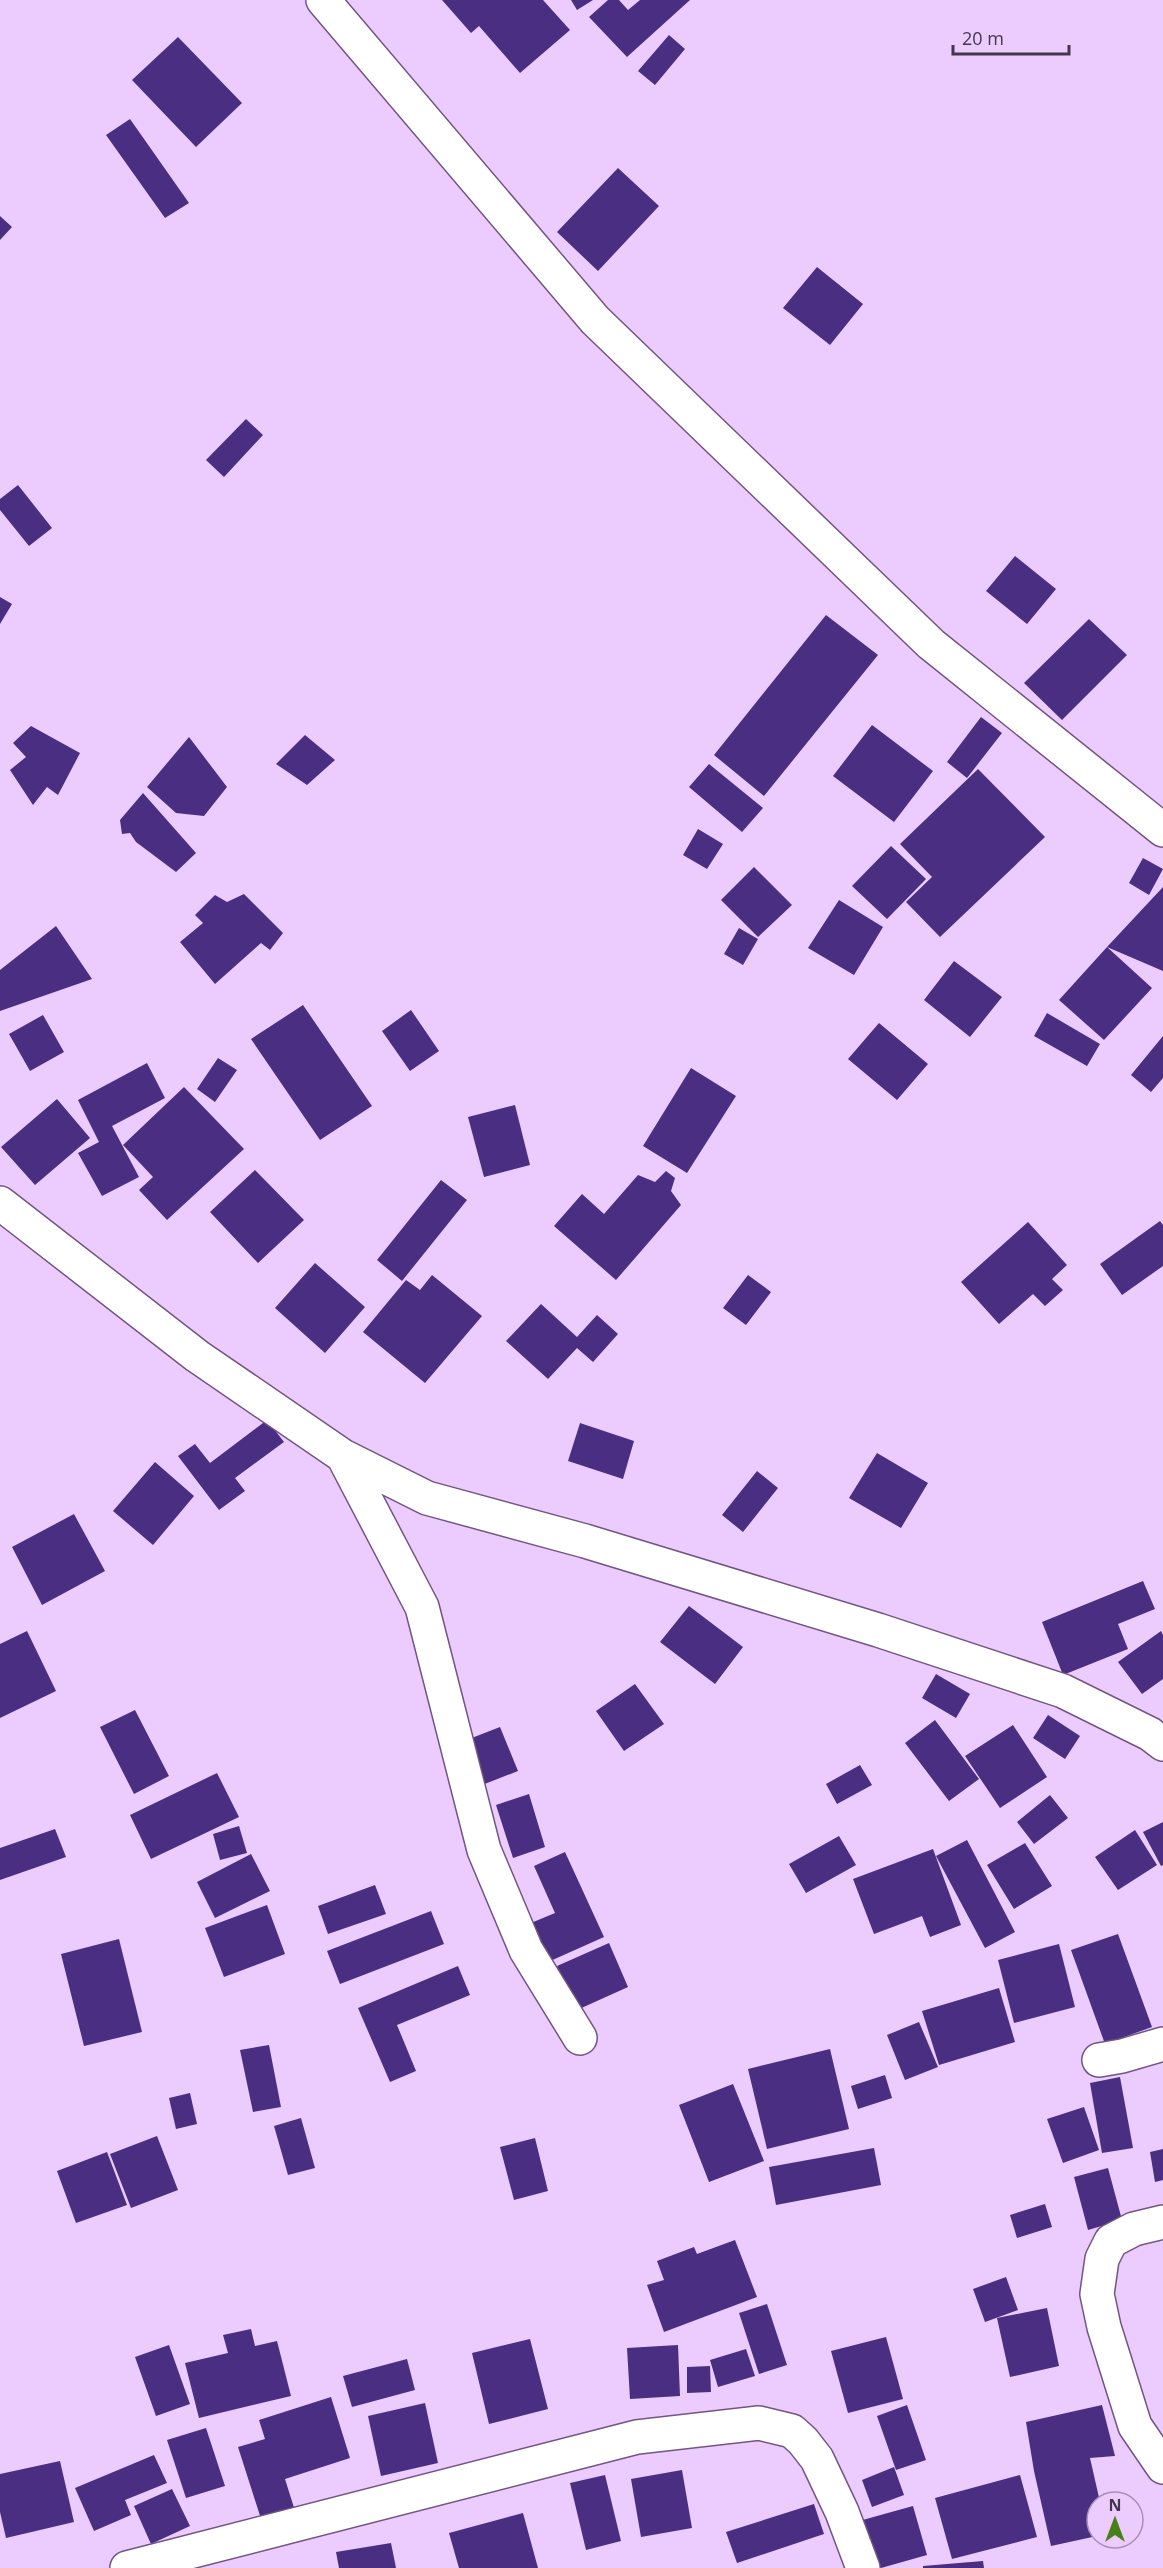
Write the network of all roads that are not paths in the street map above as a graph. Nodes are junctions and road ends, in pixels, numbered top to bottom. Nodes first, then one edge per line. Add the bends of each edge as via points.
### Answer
1 (323, 0) edge
2 (1163, 830) edge
3 (0, 1203) edge
4 (344, 1456) junction
5 (1163, 1744) edge
6 (580, 2038) dead end
7 (1163, 2044) edge
8 (1099, 2060) dead end
9 (1163, 2222) edge
10 (1163, 2467) edge
11 (127, 2568) edge
12 (863, 2568) edge

1 - 2 street via 594,320 931,644
3 - 4 street via 197,1356
4 - 5 street via 427,1498 585,1541 1063,1690
4 - 6 street via 422,1606 484,1850 526,1950
7 - 8 street
9 - 10 street via 1134,2229 1111,2241 1102,2259 1097,2294 1135,2426
11 - 12 street via 637,2437 759,2423 792,2431 817,2459

